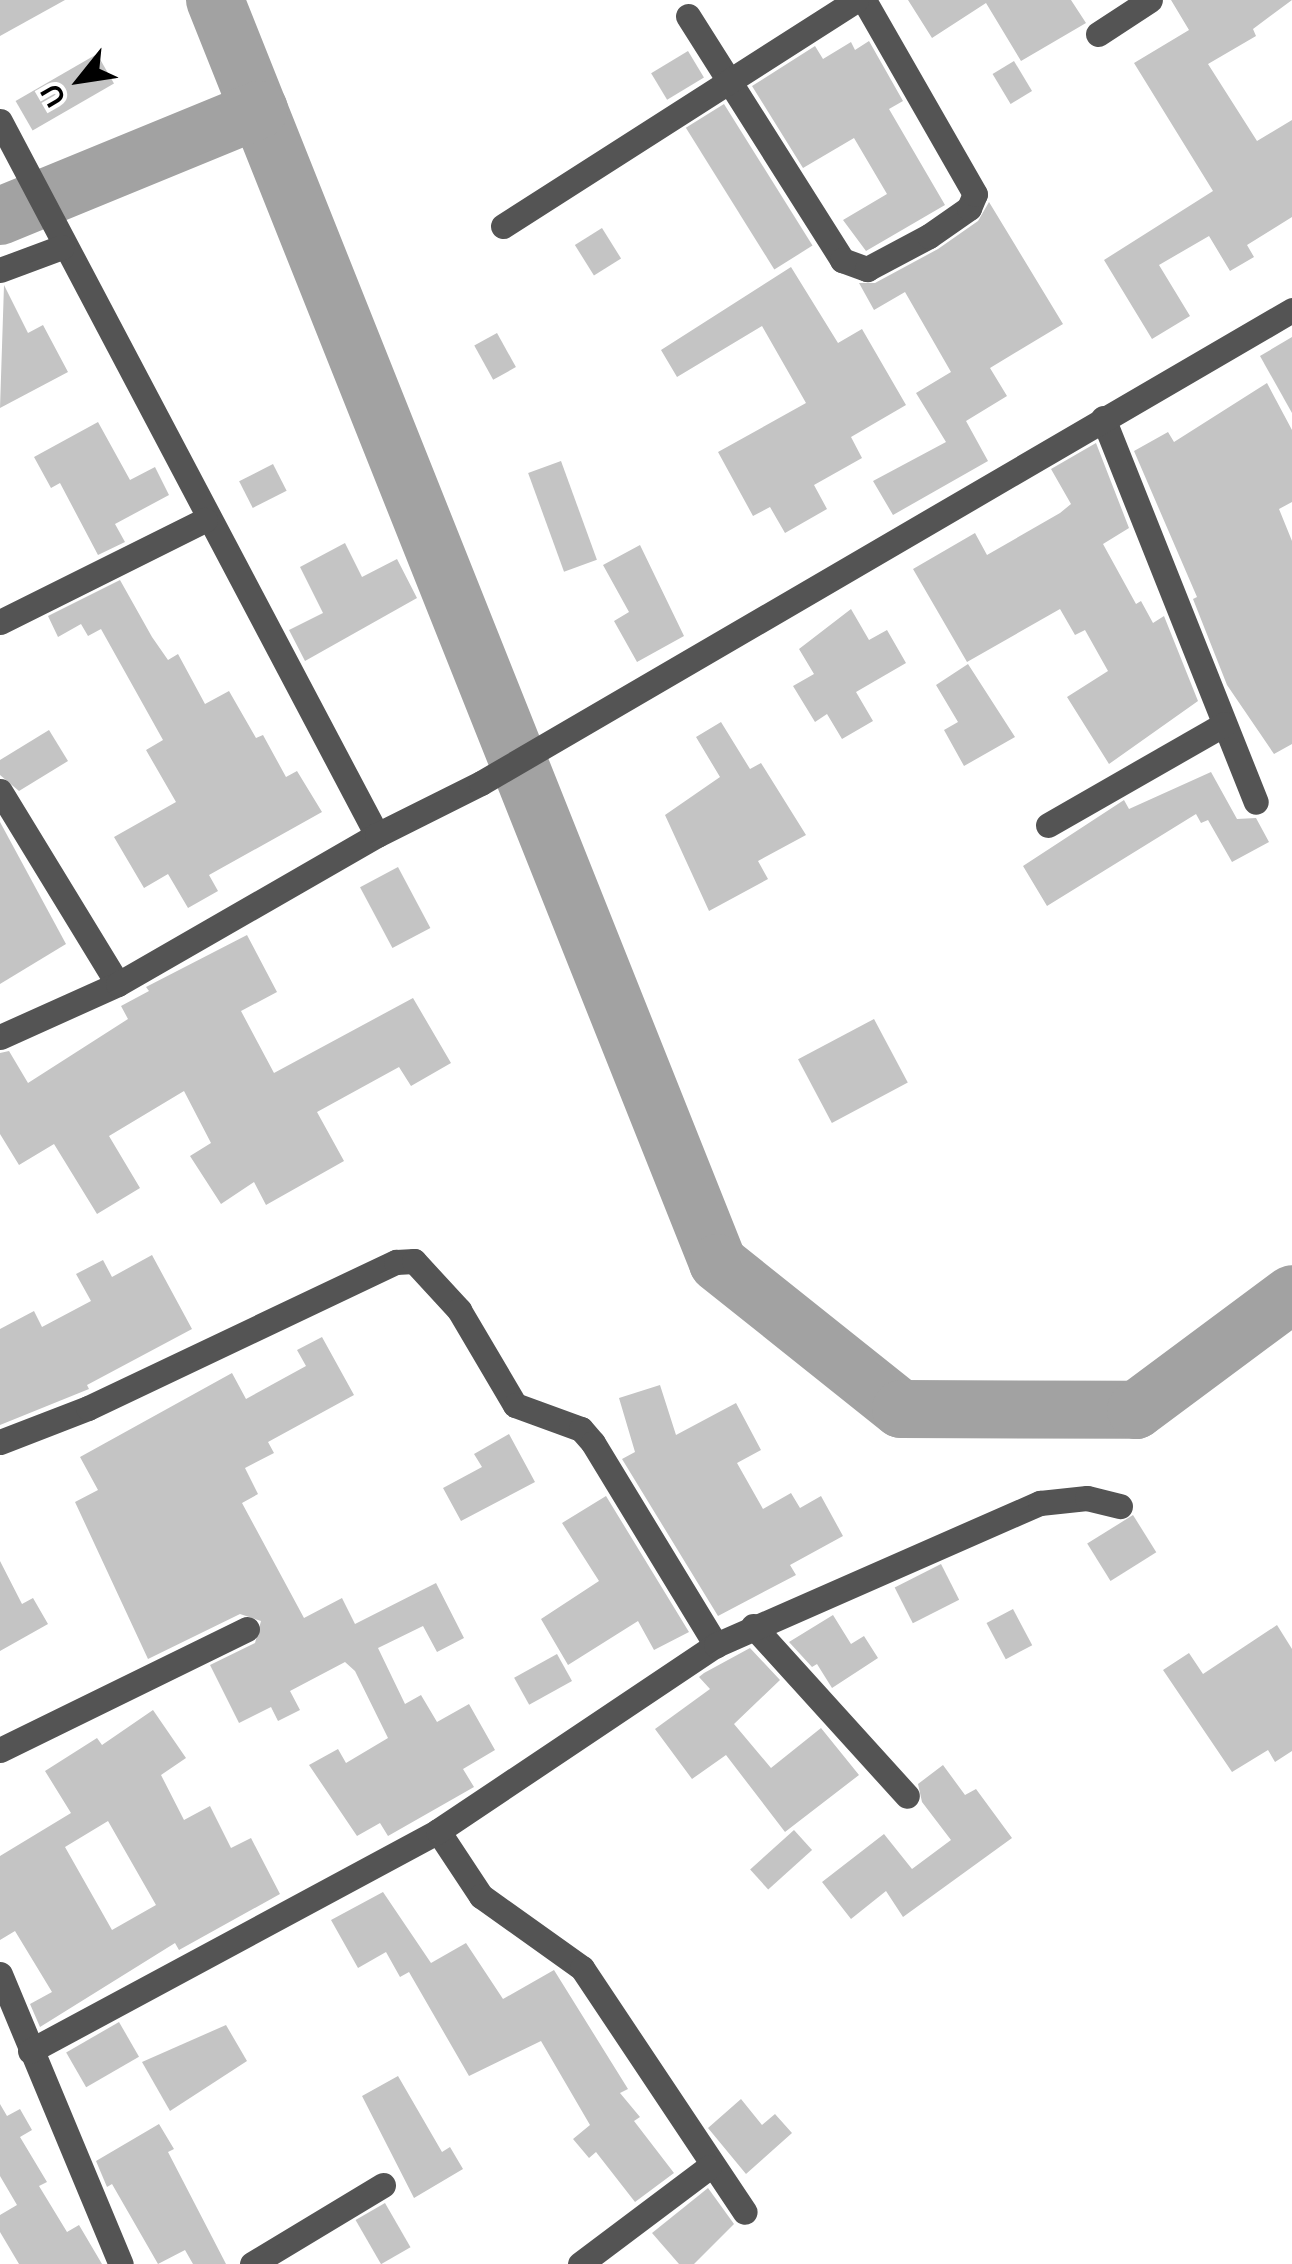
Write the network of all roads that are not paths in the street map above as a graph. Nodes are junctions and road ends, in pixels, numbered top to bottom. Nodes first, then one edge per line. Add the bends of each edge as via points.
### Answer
1 (856, 0) edge
2 (864, 0) edge
3 (1150, 0) edge
4 (688, 16) dead end
5 (1098, 34) dead end
6 (729, 83) junction
7 (0, 121) edge
8 (16, 171) edge
9 (503, 226) dead end
10 (60, 243) junction
11 (0, 270) edge
12 (1292, 310) edge
13 (1103, 418) junction
14 (206, 520) junction
15 (0, 622) edge
16 (1224, 724) junction
17 (0, 791) edge
18 (1256, 802) dead end
19 (1048, 825) dead end
20 (377, 835) junction
21 (118, 984) junction
22 (0, 1036) edge
23 (0, 1442) edge
24 (1120, 1506) dead end
25 (753, 1626) junction
26 (247, 1629) dead end
27 (716, 1644) junction
28 (0, 1750) edge
29 (906, 1796) dead end
30 (438, 1831) junction
31 (0, 1974) edge
32 (30, 2050) junction
33 (709, 2167) junction
34 (383, 2184) dead end
35 (746, 2212) dead end
36 (122, 2264) edge
37 (252, 2264) edge
38 (580, 2264) edge

1 - 6 street
2 - 6 street via 975,194 969,208 929,236 867,269 842,260
3 - 5 street
4 - 6 street
6 - 9 street
7 - 8 street
8 - 10 street
10 - 11 street
10 - 14 street
12 - 13 street
13 - 16 street
13 - 20 street via 481,783
14 - 15 street
14 - 20 street
16 - 18 street
16 - 19 street
17 - 21 street
20 - 21 street
21 - 22 street
23 - 27 street via 88,1408 396,1262 414,1262 459,1310 515,1404 580,1429 592,1444
24 - 25 street via 1087,1498 1040,1502
25 - 27 street
25 - 29 street
26 - 28 street
27 - 30 street
30 - 32 street
30 - 33 street via 480,1896 582,1968 623,2022
31 - 32 street
32 - 36 street
33 - 35 street
33 - 38 street
34 - 37 street

